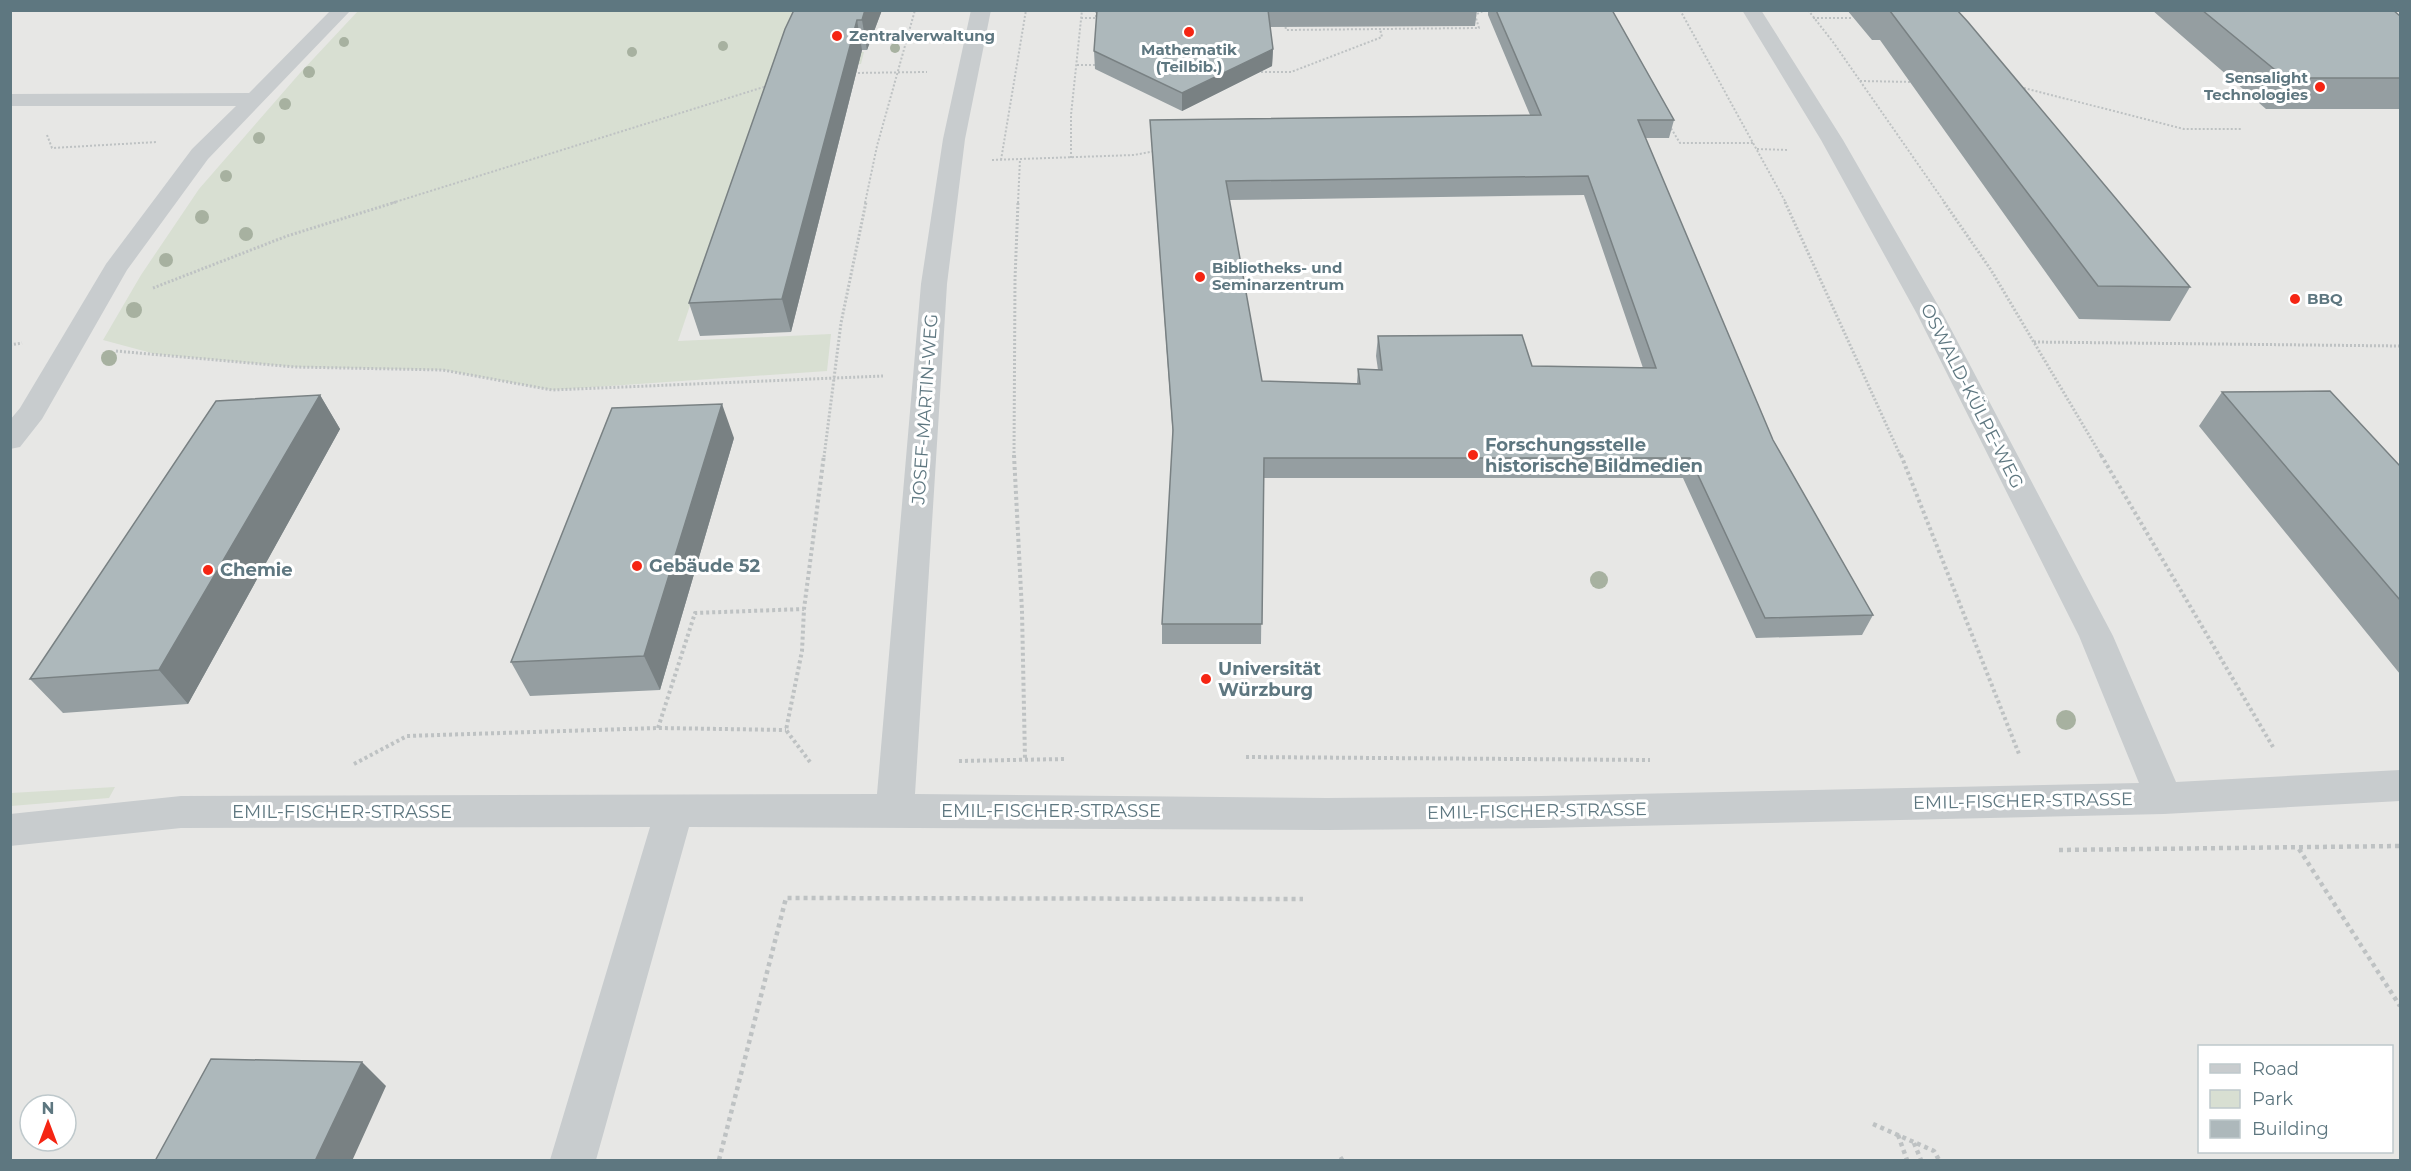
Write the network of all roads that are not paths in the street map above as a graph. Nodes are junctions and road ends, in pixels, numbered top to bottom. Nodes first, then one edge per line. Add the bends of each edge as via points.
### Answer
1 (342, 10) edge
2 (981, 10) edge
3 (1751, 10) edge
4 (254, 99) junction
5 (10, 100) edge
6 (10, 441) edge
7 (2400, 786) edge
8 (2164, 798) junction
9 (895, 810) junction
10 (674, 811) junction
11 (10, 830) edge
12 (573, 1161) edge

1 - 4 street
2 - 9 street, JOSEF-MARTIN-WEG via 954,139 934,284
3 - 8 street, OSWALD-KÜLPE-WEG via 1832,140 1930,314 2096,636
4 - 5 street
4 - 6 street via 200,154 116,269 32,413
7 - 8 street, EMIL-FISCHER-STRASSE
8 - 9 street, EMIL-FISCHER-STRASSE via 1327,814
9 - 10 street, EMIL-FISCHER-STRASSE
10 - 11 street, EMIL-FISCHER-STRASSE via 181,812
10 - 12 street

